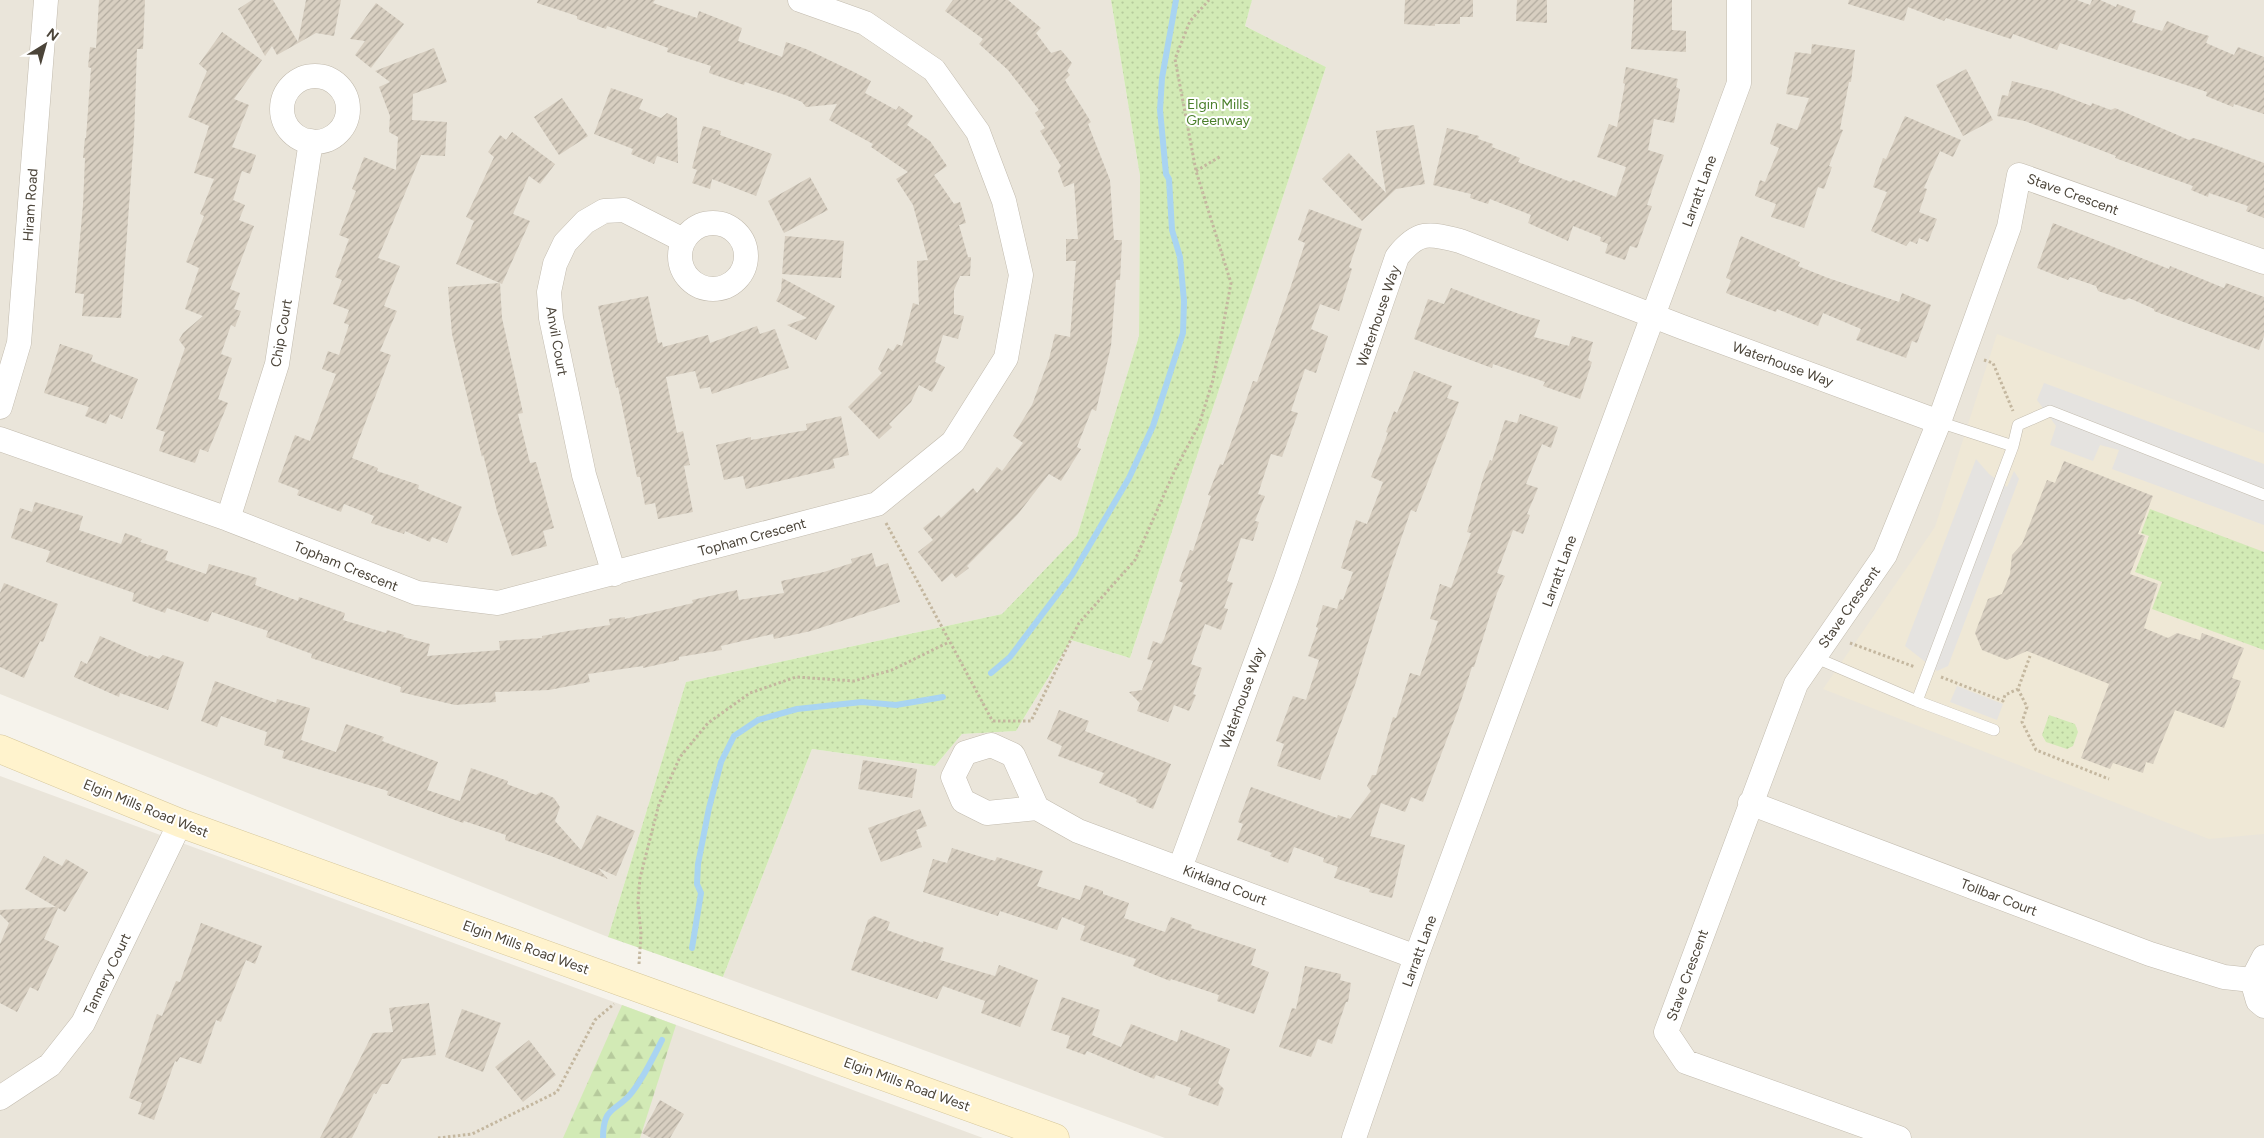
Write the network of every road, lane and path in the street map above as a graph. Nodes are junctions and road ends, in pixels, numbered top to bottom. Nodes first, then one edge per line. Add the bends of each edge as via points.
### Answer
1 (46, 0) edge
2 (800, 0) edge
3 (1209, 0) edge
4 (1739, 0) edge
5 (311, 142) dead end
6 (1221, 156) dead end
7 (1196, 171) junction
8 (683, 240) dead end
9 (2264, 262) edge
10 (1654, 316) junction
11 (1964, 353) junction
12 (0, 407) edge
13 (1939, 422) junction
14 (2018, 425) junction
15 (0, 439) edge
16 (2013, 446) junction
17 (2264, 495) edge
18 (877, 504) junction
19 (228, 519) junction
20 (614, 574) junction
21 (949, 642) junction
22 (1850, 643) dead end
23 (2030, 656) dead end
24 (1814, 657) junction
25 (1928, 672) junction
26 (2018, 689) junction
27 (1917, 701) junction
28 (993, 721) junction
29 (995, 726) dead end
30 (1994, 730) dead end
31 (0, 749) edge
32 (2109, 778) dead end
33 (1750, 803) junction
34 (1037, 808) dead end
35 (180, 823) junction
36 (1180, 868) junction
37 (1416, 957) junction
38 (2264, 957) edge
39 (644, 968) dead end
40 (2252, 980) junction
41 (619, 1000) dead end
42 (2264, 1006) edge
43 (0, 1098) edge
44 (438, 1138) edge
45 (1055, 1138) edge
46 (1354, 1138) edge
47 (1898, 1138) edge

1 - 12 street, Hiram Road via 19,343
2 - 18 street, Topham Crescent via 864,23 934,70 978,132 1004,201 1021,275 1006,358 952,442
3 - 7 path via 1190,21 1175,59
4 - 10 street, Larratt Lane via 1739,82
5 - 19 street, Chip Court via 277,364
6 - 7 path
7 - 28 path via 1231,283 1213,380 1199,425 1135,560 1079,623 1031,721
8 - 20 street, Anvil Court via 624,210 604,211 585,222 565,243 554,264 549,292 551,318 584,475
9 - 11 street, Stave Crescent via 2018,175 2009,227
10 - 13 street, Waterhouse Way
10 - 36 street, Waterhouse Way via 1460,241 1431,234 1408,243 1397,257 1286,580
10 - 37 street, Larratt Lane
11 - 13 street, Stave Crescent
11 - 14 path via 1993,363
13 - 16 lane
13 - 24 street, Stave Crescent via 1885,555
14 - 16 lane
14 - 17 lane via 2050,411
15 - 19 street, Topham Crescent
16 - 25 lane
18 - 20 street, Topham Crescent
18 - 21 path
19 - 20 street, Topham Crescent via 416,594 498,603
21 - 28 path
21 - 39 path via 892,670 854,681 796,677 750,693 708,723 680,757 659,804 640,878 639,965
22 - 25 path
23 - 26 path
24 - 27 lane
24 - 33 street, Stave Crescent via 1796,684
25 - 26 path via 2003,701 2005,695
25 - 27 lane
26 - 32 path via 2027,707 2022,722 2036,750
27 - 30 lane
28 - 29 path
31 - 35 main road, Elgin Mills Road West
33 - 40 street, Tollbar Court via 2150,954 2224,977
33 - 47 street, Stave Crescent via 1666,1032 1686,1062
34 - 36 street, Kirkland Court via 1078,831
35 - 43 street, Tannery Court via 83,1023 50,1065
35 - 45 main road, Elgin Mills Road West
36 - 37 street, Kirkland Court
37 - 46 street, Larratt Lane
38 - 40 street
40 - 42 street via 2258,1001
41 - 44 path via 595,1020 556,1092 472,1134

